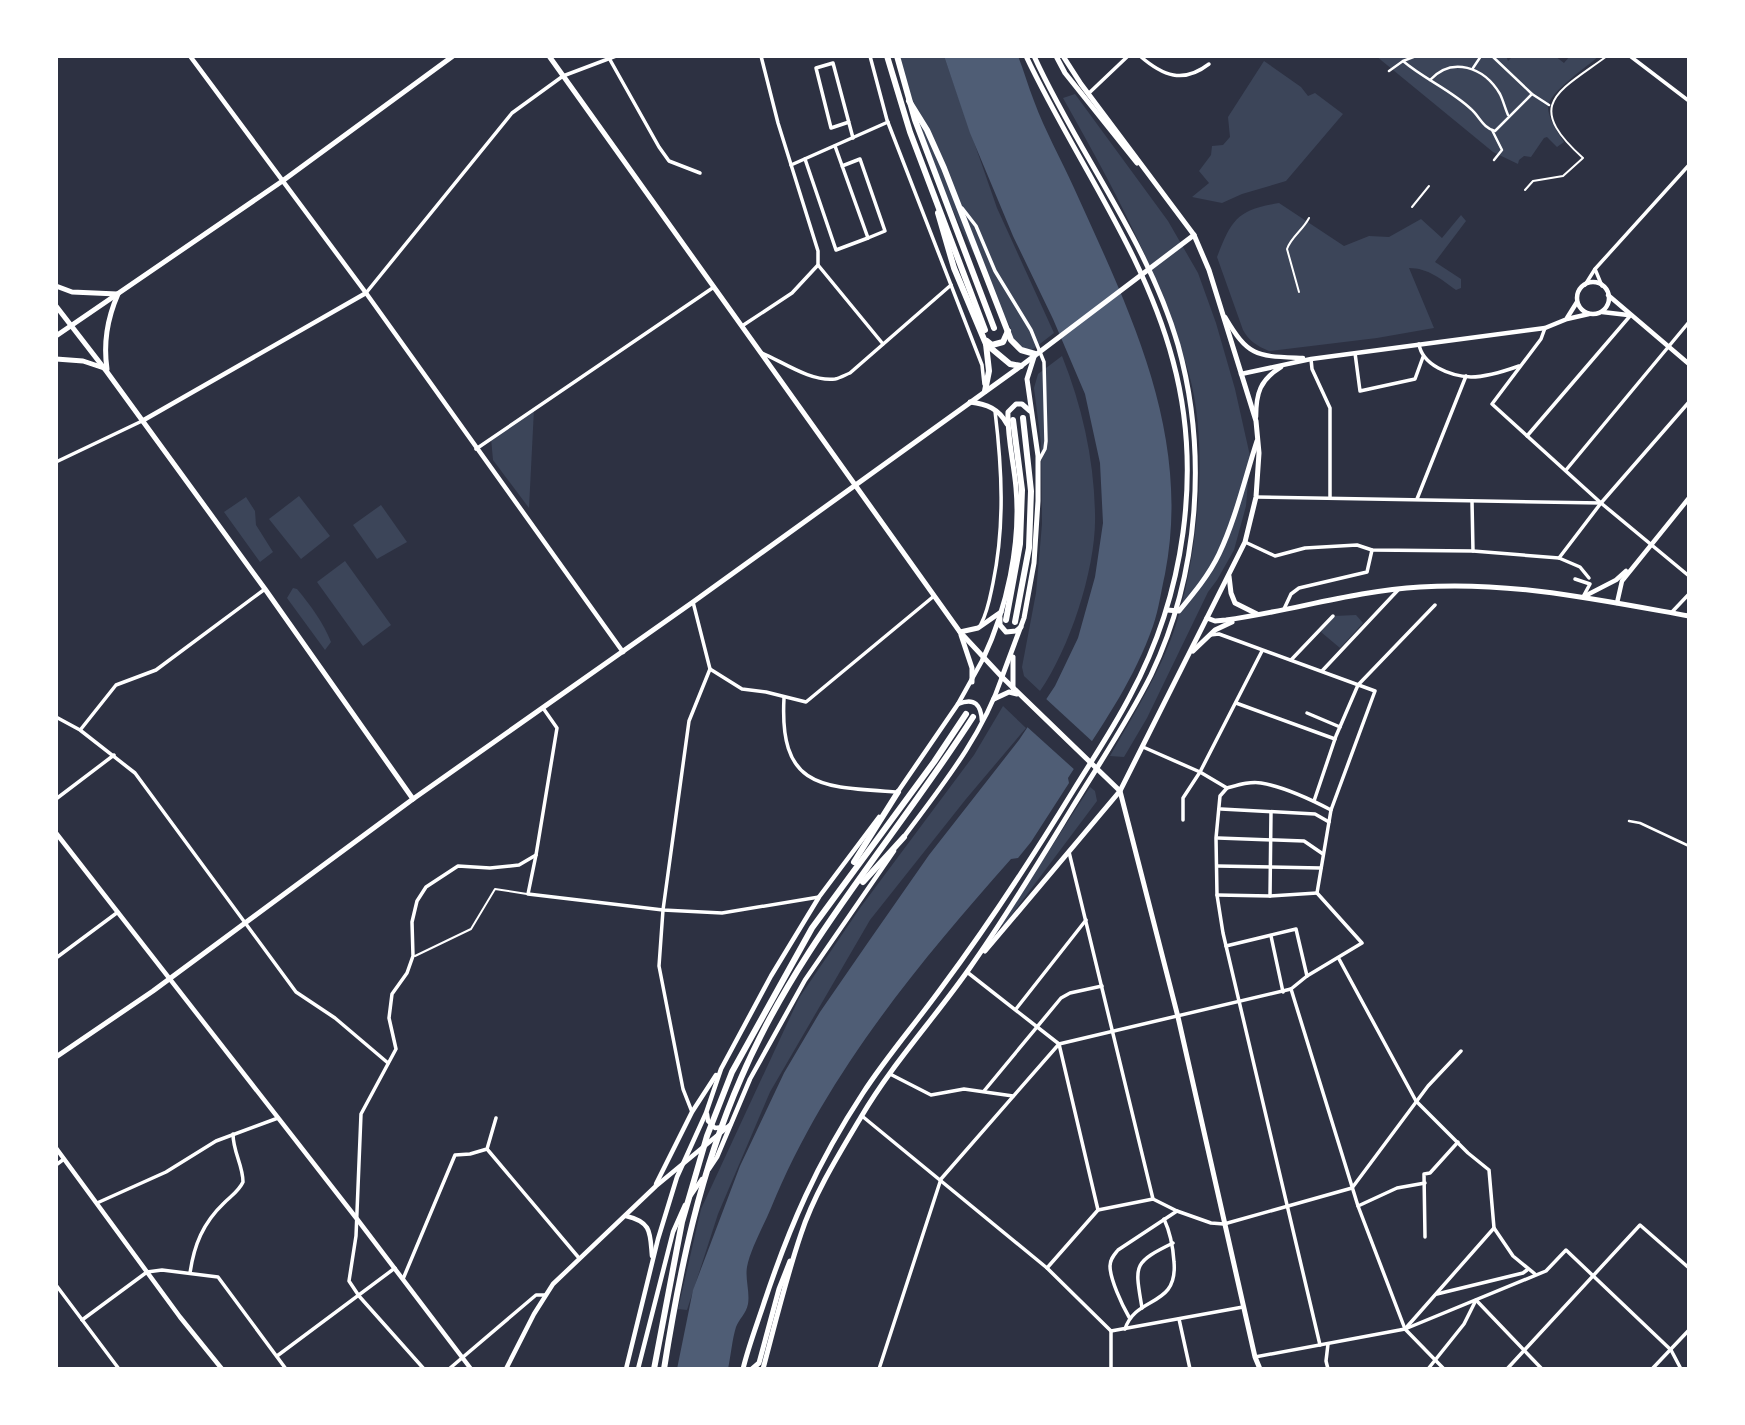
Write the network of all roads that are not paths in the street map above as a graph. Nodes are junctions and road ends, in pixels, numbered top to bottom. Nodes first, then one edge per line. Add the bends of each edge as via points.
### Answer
1 (190, 56) edge
2 (453, 56) edge
3 (549, 56) edge
4 (616, 56) edge
5 (761, 56) edge
6 (870, 56) edge
7 (887, 56) edge
8 (897, 56) edge
9 (1026, 56) edge
10 (1034, 56) edge
11 (1056, 56) edge
12 (1063, 56) edge
13 (1128, 56) edge
14 (1140, 56) edge
15 (1416, 56) edge
16 (1481, 56) edge
17 (1492, 56) edge
18 (1607, 56) edge
19 (1630, 56) edge
20 (610, 58) junction
21 (1403, 61) junction
22 (1209, 64) dead end
23 (1473, 68) junction
24 (1389, 71) dead end
25 (563, 76) junction
26 (1430, 80) junction
27 (1088, 94) junction
28 (1532, 94) junction
29 (909, 101) junction
30 (1689, 102) edge
31 (1549, 106) dead end
32 (1509, 116) junction
33 (849, 122) junction
34 (888, 122) junction
35 (1492, 130) junction
36 (853, 138) junction
37 (835, 146) junction
38 (805, 159) junction
39 (1494, 160) dead end
40 (792, 165) junction
41 (1689, 165) edge
42 (842, 166) junction
43 (699, 173) dead end
44 (927, 174) junction
45 (281, 182) junction
46 (1429, 186) dead end
47 (1525, 190) dead end
48 (1163, 192) junction
49 (956, 200) junction
50 (1412, 207) dead end
51 (1309, 218) dead end
52 (1194, 234) junction
53 (868, 238) junction
54 (818, 265) junction
55 (1595, 269) junction
56 (951, 285) junction
57 (1584, 285) junction
58 (56, 286) edge
59 (1602, 286) junction
60 (714, 287) junction
61 (1299, 292) dead end
62 (118, 293) junction
63 (366, 293) junction
64 (1608, 295) junction
65 (1577, 301) junction
66 (56, 306) edge
67 (1221, 308) junction
68 (1601, 312) junction
69 (1589, 314) junction
70 (1631, 317) junction
71 (1567, 319) junction
72 (1689, 322) edge
73 (70, 326) junction
74 (742, 326) junction
75 (994, 328) dead end
76 (1545, 328) junction
77 (985, 330) dead end
78 (1009, 330) junction
79 (56, 337) edge
80 (984, 341) junction
81 (883, 344) junction
82 (1419, 344) junction
83 (1668, 347) junction
84 (761, 353) junction
85 (1355, 353) junction
86 (1035, 354) junction
87 (1423, 357) junction
88 (56, 359) edge
89 (1311, 359) junction
90 (1285, 364) junction
91 (1522, 365) junction
92 (1689, 365) edge
93 (1021, 366) junction
94 (106, 370) junction
95 (1240, 374) junction
96 (1466, 376) junction
97 (985, 391) junction
98 (1689, 401) edge
99 (970, 402) junction
100 (995, 409) junction
101 (1032, 413) junction
102 (1023, 418) dead end
103 (142, 421) junction
104 (1256, 421) junction
105 (1010, 422) junction
106 (1527, 436) junction
107 (1258, 438) junction
108 (476, 449) junction
109 (56, 462) edge
110 (1038, 462) junction
111 (1566, 470) junction
112 (855, 485) junction
113 (1256, 497) junction
114 (1330, 498) junction
115 (1689, 498) edge
116 (1417, 499) junction
117 (1472, 500) junction
118 (1601, 503) junction
119 (1245, 542) junction
120 (1651, 544) junction
121 (1372, 550) junction
122 (1473, 551) junction
123 (1559, 558) junction
124 (1635, 564) junction
125 (1229, 574) junction
126 (1689, 576) edge
127 (1589, 578) dead end
128 (1575, 579) dead end
129 (265, 589) junction
130 (1399, 589) junction
131 (1689, 594) edge
132 (934, 596) junction
133 (1582, 597) junction
134 (693, 602) junction
135 (1617, 603) junction
136 (1435, 605) dead end
137 (1284, 609) junction
138 (1167, 610) junction
139 (1177, 611) junction
140 (1000, 612) junction
141 (1671, 613) junction
142 (1257, 614) junction
143 (1333, 616) dead end
144 (1689, 616) edge
145 (1207, 618) junction
146 (1237, 619) junction
147 (1006, 620) dead end
148 (1228, 624) junction
149 (1018, 625) junction
150 (978, 628) junction
151 (960, 632) junction
152 (1208, 636) junction
153 (1230, 638) junction
154 (1013, 651) junction
155 (1262, 651) junction
156 (622, 652) junction
157 (1188, 656) junction
158 (984, 659) junction
159 (1291, 660) junction
160 (710, 669) junction
161 (1322, 671) junction
162 (1002, 677) junction
163 (972, 682) junction
164 (1358, 685) junction
165 (1011, 690) junction
166 (784, 698) junction
167 (995, 699) junction
168 (1236, 703) junction
169 (958, 704) junction
170 (543, 708) junction
171 (1307, 713) dead end
172 (56, 717) edge
173 (982, 722) junction
174 (1340, 727) junction
175 (80, 730) junction
176 (1335, 739) junction
177 (1143, 747) junction
178 (114, 755) junction
179 (1200, 772) junction
180 (1227, 788) junction
181 (1120, 791) junction
182 (898, 792) junction
183 (56, 799) edge
184 (413, 799) junction
185 (1314, 801) junction
186 (1220, 809) junction
187 (1331, 810) junction
188 (1271, 812) junction
189 (1183, 820) dead end
190 (1629, 821) dead end
191 (1329, 822) junction
192 (56, 833) edge
193 (904, 837) junction
194 (1216, 838) junction
195 (1269, 839) junction
196 (1689, 846) edge
197 (1069, 850) junction
198 (1323, 853) junction
199 (537, 855) junction
200 (1217, 866) junction
201 (1270, 868) junction
202 (1321, 868) junction
203 (1317, 893) junction
204 (528, 894) junction
205 (1217, 895) junction
206 (1270, 896) junction
207 (819, 897) junction
208 (831, 900) junction
209 (843, 904) junction
210 (663, 910) junction
211 (118, 912) junction
212 (1086, 920) junction
213 (247, 923) junction
214 (1270, 936) junction
215 (1226, 946) junction
216 (412, 957) junction
217 (56, 958) edge
218 (1339, 959) junction
219 (967, 972) junction
220 (1307, 976) junction
221 (170, 979) junction
222 (1102, 986) junction
223 (1291, 989) junction
224 (1283, 992) junction
225 (1238, 1002) junction
226 (1016, 1009) junction
227 (1178, 1017) junction
228 (1038, 1027) junction
229 (1113, 1032) junction
230 (1059, 1044) junction
231 (1461, 1051) dead end
232 (56, 1057) edge
233 (388, 1063) junction
234 (721, 1069) junction
235 (890, 1074) junction
236 (984, 1091) junction
237 (1013, 1096) junction
238 (1416, 1101) junction
239 (692, 1112) junction
240 (706, 1113) junction
241 (862, 1116) junction
242 (278, 1118) junction
243 (496, 1118) dead end
244 (731, 1124) junction
245 (233, 1134) junction
246 (1458, 1142) junction
247 (56, 1148) edge
248 (487, 1149) junction
249 (64, 1159) junction
250 (56, 1165) edge
251 (681, 1165) junction
252 (941, 1179) junction
253 (1425, 1183) junction
254 (655, 1187) junction
255 (1352, 1188) junction
256 (1153, 1199) junction
257 (97, 1203) junction
258 (1287, 1206) junction
259 (1358, 1206) junction
260 (1098, 1210) junction
261 (1177, 1211) junction
262 (626, 1216) junction
263 (357, 1219) junction
264 (1164, 1219) junction
265 (1224, 1224) junction
266 (1494, 1228) junction
267 (801, 1232) junction
268 (1425, 1237) dead end
269 (1172, 1243) junction
270 (579, 1258) junction
271 (652, 1261) junction
272 (395, 1268) junction
273 (1047, 1268) junction
274 (1689, 1268) edge
275 (1527, 1270) junction
276 (147, 1272) junction
277 (190, 1273) junction
278 (1535, 1274) junction
279 (1593, 1275) junction
280 (403, 1279) junction
281 (56, 1285) edge
282 (545, 1295) junction
283 (1435, 1295) junction
284 (359, 1296) junction
285 (1476, 1300) junction
286 (1243, 1307) junction
287 (1142, 1308) junction
288 (1129, 1317) junction
289 (1179, 1319) junction
290 (82, 1320) junction
291 (1125, 1329) junction
292 (1405, 1329) junction
293 (1689, 1330) edge
294 (1111, 1331) junction
295 (1328, 1344) junction
296 (1320, 1345) junction
297 (1671, 1350) junction
298 (1524, 1351) junction
299 (277, 1356) junction
300 (1255, 1357) junction
301 (461, 1358) junction
302 (765, 1360) junction
303 (1434, 1360) junction
304 (744, 1366) edge
305 (119, 1369) edge
306 (222, 1369) edge
307 (286, 1369) edge
308 (424, 1369) edge
309 (449, 1369) edge
310 (471, 1369) edge
311 (506, 1369) edge
312 (626, 1369) edge
313 (638, 1369) edge
314 (654, 1369) edge
315 (664, 1369) edge
316 (752, 1369) edge
317 (763, 1369) edge
318 (769, 1369) edge
319 (879, 1369) edge
320 (1111, 1369) edge
321 (1190, 1369) edge
322 (1260, 1369) edge
323 (1328, 1369) edge
324 (1428, 1369) edge
325 (1444, 1369) edge
326 (1507, 1369) edge
327 (1542, 1369) edge
328 (1652, 1369) edge
329 (1681, 1369) edge

1 - 45 street
2 - 45 main road
3 - 25 main road
4 - 20 street
5 - 40 street
6 - 34 street
7 - 44 highway
8 - 29 highway
9 - 138 main road via 1138,267 1174,363 1187,475 1181,548
10 - 139 main road via 1133,240 1178,347 1191,410 1195,473 1189,548
11 - 48 main road via 1119,143
12 - 27 main road
13 - 27 street
14 - 22 street via 1179,77
15 - 21 street
16 - 23 street
17 - 28 street
18 - 47 lane via 1553,99 1550,108 1564,140 1583,158 1563,176 1533,181
19 - 30 street
20 - 25 street
20 - 43 street via 669,161
21 - 24 street
21 - 26 street
23 - 26 street via 1448,67
23 - 32 street via 1496,89
25 - 60 main road
25 - 63 street via 512,113
26 - 35 street via 1473,110
27 - 48 main road
28 - 31 street
28 - 32 street
29 - 49 highway via 927,130
29 - 75 highway
32 - 35 street
33 - 33 street via 833,62 816,68 831,128
33 - 36 street
34 - 36 street
34 - 56 street
35 - 39 street via 1502,150
36 - 37 street
37 - 38 street
37 - 42 street
38 - 40 street
38 - 53 street via 836,250
40 - 54 street via 818,251
41 - 55 street
42 - 53 street
42 - 53 street via 860,159 885,231
44 - 77 highway
44 - 80 highway via 954,268
45 - 62 main road
45 - 63 street
46 - 50 lane
48 - 52 main road
49 - 78 highway
49 - 110 street via 976,226 1044,362 1046,441
51 - 61 lane via 1287,249
52 - 67 main road
52 - 86 main road
54 - 74 street via 792,293
54 - 81 street
55 - 57 street
55 - 59 street
56 - 81 street
56 - 97 street via 982,366
57 - 59 street
57 - 65 street
58 - 62 main road via 72,292
59 - 64 street
60 - 74 main road
60 - 108 street
62 - 73 main road
62 - 94 main road via 107,323
63 - 103 street
63 - 108 street
64 - 68 street
64 - 70 street
65 - 69 street
65 - 71 street
66 - 73 main road
67 - 89 street via 1238,338 1253,352
67 - 95 main road
68 - 69 street
68 - 70 street
69 - 71 street
70 - 83 street
70 - 106 street
71 - 76 street
72 - 83 street
73 - 79 main road
73 - 94 main road
74 - 84 main road
76 - 82 street
76 - 91 street
78 - 80 highway via 1003,342 992,345
78 - 86 highway via 1015,346
80 - 93 highway via 1010,364
80 - 97 highway via 989,371
81 - 84 street via 837,379 824,379
82 - 85 street
82 - 87 street
83 - 92 street
83 - 111 street
84 - 112 main road
85 - 87 street via 1360,391 1415,379
85 - 89 street
86 - 93 main road
86 - 101 main road via 1027,379
87 - 96 street via 1446,371
88 - 94 main road via 83,361
89 - 90 street
89 - 114 street via 1330,408
90 - 95 street
90 - 104 street via 1258,389
91 - 96 street
91 - 106 street via 1492,404
93 - 97 main road
94 - 103 main road
95 - 104 main road
96 - 116 street
97 - 99 main road
98 - 118 street
99 - 100 main road
99 - 112 main road
100 - 105 main road
100 - 150 street via 1003,514 998,561
101 - 105 main road via 1016,404 1008,412
101 - 110 main road
102 - 149 highway via 1031,502
103 - 109 street
103 - 129 main road
104 - 107 main road
105 - 140 main road via 1017,492 1014,550
105 - 147 highway via 1022,490 1020,544
106 - 111 street
107 - 113 main road
107 - 139 main road via 1219,554 1200,586
108 - 156 street
110 - 149 main road via 1034,563
111 - 118 street
112 - 132 main road
112 - 134 main road
113 - 114 street
113 - 119 main road
114 - 116 street
115 - 120 street
116 - 117 street
117 - 118 street
117 - 122 street
118 - 120 street
118 - 123 street
119 - 121 street via 1275,556 1305,548 1357,545
119 - 125 main road
120 - 124 street
120 - 126 street
121 - 122 street
121 - 137 street via 1367,572 1298,588
122 - 123 street
123 - 127 street via 1580,567
124 - 133 street via 1616,580
124 - 135 street via 1622,581
125 - 142 main road via 1235,603
125 - 145 main road
128 - 133 street via 1590,584
129 - 175 street via 156,670 116,685
129 - 184 main road
130 - 133 main road via 1519,588
130 - 137 main road
130 - 161 street
131 - 141 street
132 - 151 main road
132 - 166 street via 806,702
133 - 135 main road
134 - 156 main road
134 - 160 street
135 - 141 main road
136 - 164 street
137 - 142 main road
138 - 139 main road
138 - 304 main road via 1130,697 1057,818 992,917 873,1077 817,1171 784,1243
139 - 219 main road via 1138,700
140 - 149 main road via 1000,625 1006,632 1016,631
140 - 150 main road
140 - 158 main road
141 - 144 main road
142 - 146 main road
143 - 159 street
145 - 146 main road
145 - 157 main road
146 - 148 main road
148 - 152 main road
148 - 153 street
149 - 154 main road
150 - 151 main road
151 - 158 main road
151 - 163 main road
152 - 153 street
152 - 157 main road
153 - 155 street
154 - 162 main road
154 - 165 main road
155 - 159 street
155 - 168 street
156 - 170 main road
157 - 177 main road
158 - 162 main road
158 - 163 street
159 - 161 street
160 - 166 street via 742,689
160 - 210 street via 688,721
161 - 164 street
162 - 165 main road
162 - 167 street
163 - 169 street
164 - 174 street
164 - 187 street via 1375,691
165 - 167 main road
165 - 181 main road
166 - 182 street via 787,751 805,774 831,787
167 - 173 street
168 - 176 street
168 - 179 street
169 - 173 street via 976,702
169 - 182 street
170 - 184 main road
170 - 199 street via 557,728
171 - 174 street
172 - 175 street
173 - 193 street via 953,771
174 - 176 street
175 - 178 street
176 - 185 street
177 - 179 street
177 - 181 main road
178 - 183 street
178 - 213 street via 135,773
179 - 180 street
179 - 189 street via 1183,798
180 - 185 street via 1260,783
180 - 186 street via 1220,796
181 - 197 main road
181 - 227 main road
182 - 207 street
182 - 208 highway
184 - 213 main road
185 - 187 street
186 - 188 street
186 - 194 street
187 - 191 street
188 - 191 street via 1315,814
188 - 195 street
190 - 196 street
191 - 198 street
192 - 211 street
193 - 209 highway
193 - 244 street via 806,980
194 - 195 street
194 - 200 street
195 - 198 street via 1304,841
195 - 201 street
197 - 212 street
197 - 219 main road
198 - 202 street
199 - 204 street
199 - 216 street via 519,865 458,866 426,887 412,922
200 - 201 street
200 - 205 street
201 - 202 street
201 - 206 street
202 - 203 street
203 - 206 street
203 - 218 street via 1362,943
204 - 210 street
204 - 216 lane via 495,889 471,929
205 - 206 street
205 - 215 street
207 - 210 street via 722,913
207 - 234 street
208 - 209 highway via 970,716 945,760
208 - 314 highway via 732,1072 707,1136 682,1222
209 - 315 highway via 763,1032 717,1136 689,1230
210 - 239 street via 659,966
211 - 217 street
211 - 221 street
212 - 222 street
212 - 226 street
213 - 221 main road
213 - 233 street via 296,992
214 - 215 street
214 - 220 street via 1296,929
214 - 224 street
215 - 225 street
216 - 233 street via 392,994 389,1018 396,1049
218 - 220 street
218 - 238 street
219 - 226 street
219 - 235 main road
220 - 223 street
221 - 232 main road
221 - 242 street
222 - 228 street via 1065,995
222 - 229 street
223 - 224 street
223 - 255 street
224 - 225 street
225 - 227 street
225 - 258 street
226 - 228 street
227 - 229 street
227 - 265 main road
228 - 230 street
228 - 236 street
229 - 230 street
229 - 256 street
230 - 237 street
230 - 260 street
231 - 238 street
233 - 263 street via 361,1114
234 - 239 street
234 - 240 street
235 - 236 street via 932,1095 964,1089
235 - 241 main road
236 - 237 street
237 - 252 street
238 - 246 street
238 - 255 street
239 - 254 street
240 - 244 street via 715,1128
240 - 251 street
241 - 252 street
241 - 267 main road
242 - 245 street
242 - 263 street
243 - 248 street
244 - 251 street
244 - 313 street via 717,1157 682,1208
245 - 257 street via 166,1172
245 - 277 street via 243,1182 201,1232
246 - 253 street via 1424,1174
246 - 266 street via 1489,1170
247 - 249 street
248 - 270 street
248 - 280 street via 455,1155
249 - 250 street
249 - 257 street
251 - 254 street
251 - 271 street
252 - 273 street
252 - 319 street
253 - 259 street via 1397,1188
253 - 268 street
254 - 262 street
255 - 258 street
255 - 259 street
256 - 260 street
256 - 261 street
257 - 276 street
258 - 265 street
258 - 296 street
259 - 292 street
260 - 273 street
261 - 264 street
261 - 265 street
262 - 270 street
262 - 271 street via 638,1219 650,1233
263 - 272 street
263 - 284 street via 349,1281
264 - 269 street
264 - 288 street via 1112,1258 1112,1276
265 - 286 main road
266 - 275 street
266 - 283 street
267 - 302 main road
267 - 316 main road via 779,1289 759,1363
269 - 287 street via 1173,1284
269 - 287 street via 1138,1267
270 - 282 street
271 - 312 street
272 - 280 street
272 - 284 street
273 - 294 street
274 - 279 street via 1640,1225
275 - 278 street
275 - 283 street
276 - 277 street
276 - 290 street
276 - 306 street
277 - 299 street via 222,1279
278 - 279 street via 1546,1271 1566,1250
278 - 285 street
279 - 297 street
279 - 298 street
280 - 301 street
281 - 290 street
282 - 301 street via 536,1296
282 - 311 street
283 - 292 street
284 - 299 street
284 - 308 street
285 - 292 street
285 - 298 street
285 - 303 street via 1464,1324
286 - 289 street
286 - 300 main road
287 - 288 street
288 - 291 street
289 - 291 street
289 - 321 street
290 - 305 street
291 - 294 street
292 - 295 street
292 - 303 street
293 - 297 street
294 - 320 street
295 - 296 street
295 - 323 street
296 - 300 street
297 - 328 street
297 - 329 street
298 - 326 street
298 - 327 street
299 - 307 street
300 - 322 main road
301 - 309 street
301 - 310 street
302 - 317 main road
302 - 318 street
303 - 324 street
303 - 325 street
304 - 316 main road

